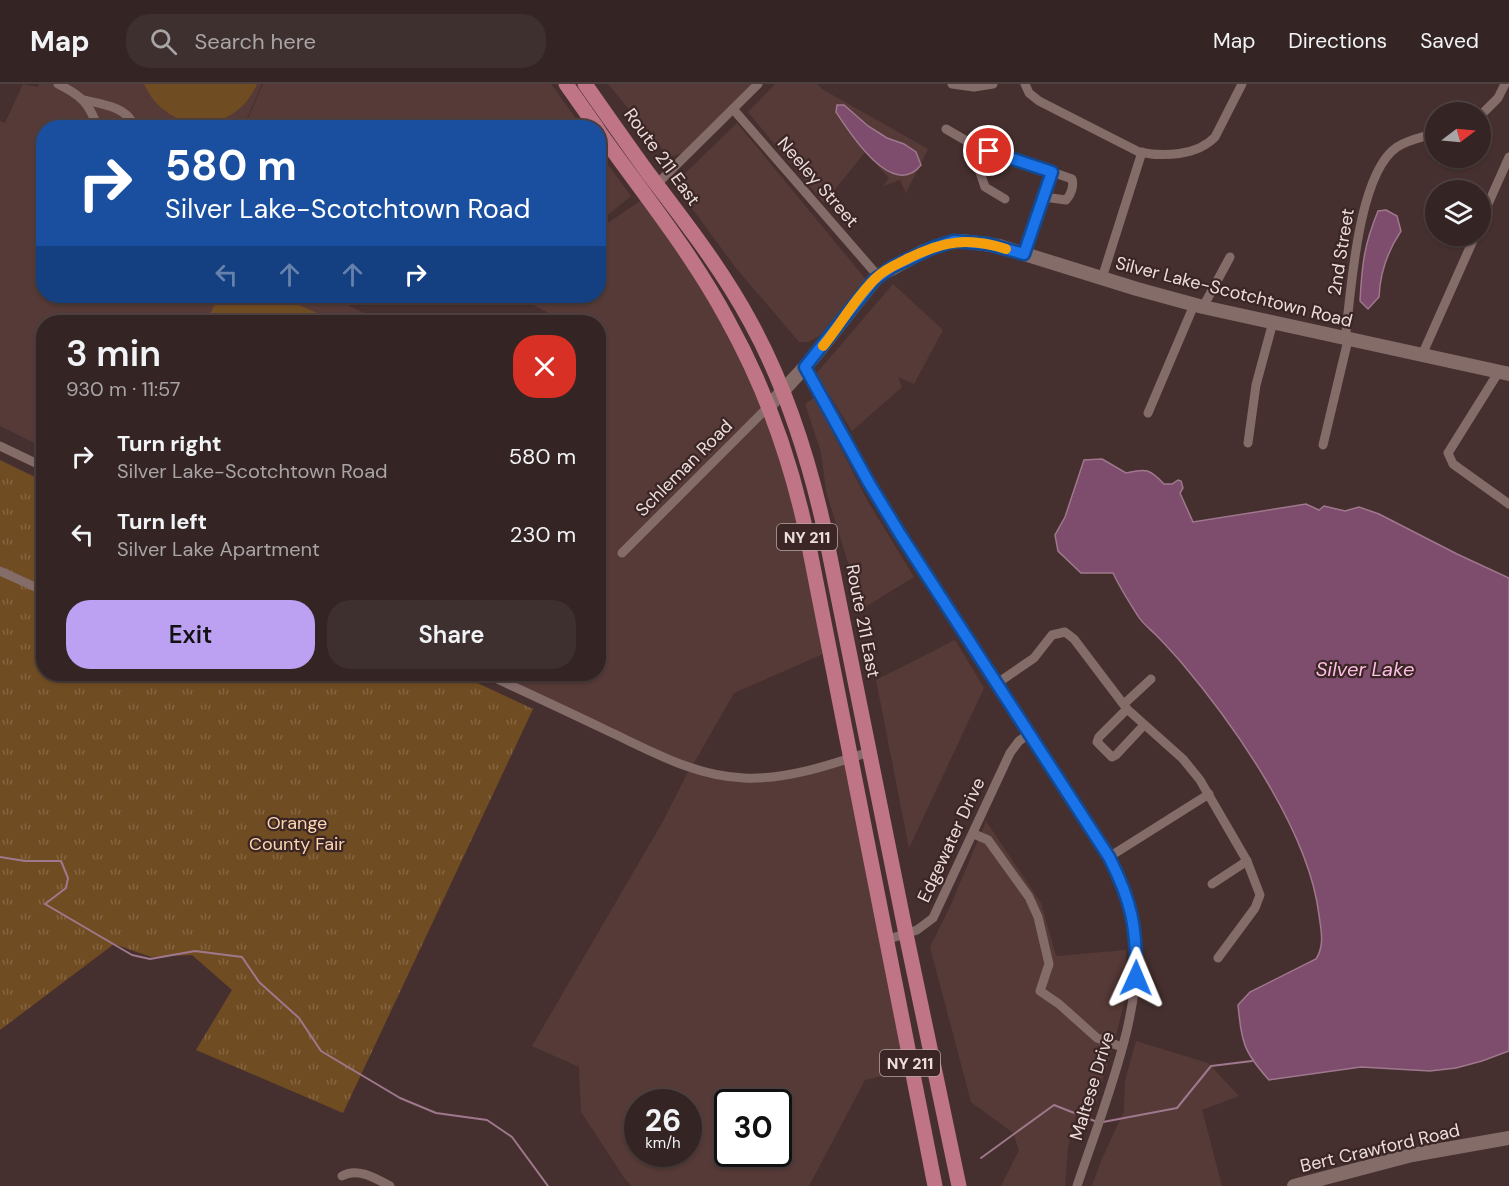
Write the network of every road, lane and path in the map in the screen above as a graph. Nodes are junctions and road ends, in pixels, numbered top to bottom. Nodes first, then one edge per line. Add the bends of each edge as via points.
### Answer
1 (58, 84) edge
2 (566, 84) edge
3 (585, 84) edge
4 (758, 84) edge
5 (952, 84) edge
6 (993, 84) edge
7 (1025, 84) edge
8 (1242, 84) edge
9 (1505, 84) edge
10 (83, 100) junction
11 (1491, 105) edge
12 (733, 109) junction
13 (95, 120) edge
14 (132, 120) edge
15 (592, 120) edge
16 (946, 129) dead end
17 (1425, 137) edge
18 (606, 140) edge
19 (970, 143) junction
20 (1142, 152) junction
21 (1509, 157) edge
22 (1052, 172) junction
23 (657, 184) junction
24 (646, 197) junction
25 (1044, 197) junction
26 (1491, 197) edge
27 (1005, 199) dead end
28 (1470, 246) edge
29 (1024, 254) junction
30 (1230, 257) dead end
31 (878, 276) junction
32 (1102, 278) junction
33 (1198, 306) junction
34 (1273, 322) junction
35 (1347, 340) junction
36 (1422, 355) junction
37 (805, 367) junction
38 (1503, 373) edge
39 (783, 390) junction
40 (769, 406) junction
41 (1148, 413) dead end
42 (1248, 443) dead end
43 (1323, 445) dead end
44 (0, 446) edge
45 (36, 463) edge
46 (1509, 504) edge
47 (622, 553) dead end
48 (0, 571) edge
49 (36, 587) edge
50 (1151, 679) dead end
51 (501, 681) edge
52 (996, 684) junction
53 (1125, 707) junction
54 (1144, 725) junction
55 (1029, 734) junction
56 (869, 752) junction
57 (850, 758) junction
58 (1209, 794) junction
59 (974, 834) junction
60 (1109, 857) junction
61 (1247, 861) junction
62 (1212, 884) dead end
63 (906, 934) junction
64 (886, 940) junction
65 (1218, 958) dead end
66 (1122, 1047) junction
67 (1509, 1138) edge
68 (342, 1176) dead end
69 (390, 1186) edge
70 (935, 1186) edge
71 (959, 1186) edge
72 (1077, 1186) edge
73 (1294, 1186) edge

1 - 10 street
2 - 15 main road, Route 211 East / NY 211
3 - 23 main road, Route 211 East / NY 211
4 - 12 street
5 - 6 street
7 - 20 street via 1039,101
8 - 20 street via 1209,143 1177,153
9 - 11 street
10 - 13 street
10 - 14 street via 122,111
12 - 23 street
12 - 31 street, Neeley Street
16 - 19 street
17 - 35 street, 2nd Street via 1396,147 1372,186 1360,221
18 - 24 main road, Route 211 East / NY 211
19 - 22 street
19 - 27 street via 985,187
20 - 32 street
21 - 26 street
22 - 25 street
22 - 25 street via 1072,179 1070,196 1066,200
23 - 24 street
23 - 39 main road, Route 211 East / NY 211 via 736,297
24 - 40 main road, Route 211 East / NY 211 via 717,300
25 - 29 street
28 - 36 street
29 - 31 street, Silver Lake-Scotchtown Road via 988,244 954,241 924,251
29 - 32 street, Silver Lake-Scotchtown Road
30 - 33 street
31 - 37 street, Silver Lake-Scotchtown Road
32 - 33 street, Silver Lake-Scotchtown Road
33 - 34 street, Silver Lake-Scotchtown Road
33 - 41 street
34 - 35 street, Silver Lake-Scotchtown Road
34 - 42 street via 1256,384
35 - 36 street, Silver Lake-Scotchtown Road
35 - 43 street, 2nd Street
36 - 38 street, Silver Lake-Scotchtown Road
37 - 39 street, Silver Lake-Scotchtown Road
37 - 52 street, Maltese Drive via 869,483
38 - 46 street via 1448,453 1453,464
39 - 40 street, Silver Lake-Scotchtown Road
39 - 56 main road, Route 211 East / NY 211 via 819,503
40 - 47 street, Schleman Road
40 - 57 main road, Route 211 East / NY 211 via 802,513
44 - 45 street
48 - 49 street
50 - 53 street
51 - 57 street via 666,759 714,774 753,778 782,775
52 - 53 street via 1034,658 1052,635 1065,632
52 - 55 street, Maltese Drive
53 - 54 street
53 - 54 street via 1097,742 1108,756 1116,755
54 - 58 street via 1183,759
55 - 59 street, Edgewater Drive via 1010,753
55 - 60 street, Maltese Drive
56 - 57 street
56 - 63 main road, Route 211 East / NY 211
57 - 64 main road, Route 211 East / NY 211
58 - 60 street
58 - 61 street
59 - 63 street, Edgewater Drive via 933,918
59 - 66 street via 988,840 1029,897 1038,917 1049,964 1040,991 1097,1038
60 - 66 street, Maltese Drive via 1127,895 1137,947 1133,999
61 - 62 street
61 - 65 street via 1260,895 1255,908
63 - 64 street, Edgewater Drive
63 - 71 main road, Route 211 East / NY 211
64 - 70 main road, Route 211 East / NY 211
66 - 72 street, Maltese Drive
67 - 73 street, Bert Crawford Road via 1412,1155
68 - 69 street via 359,1173

